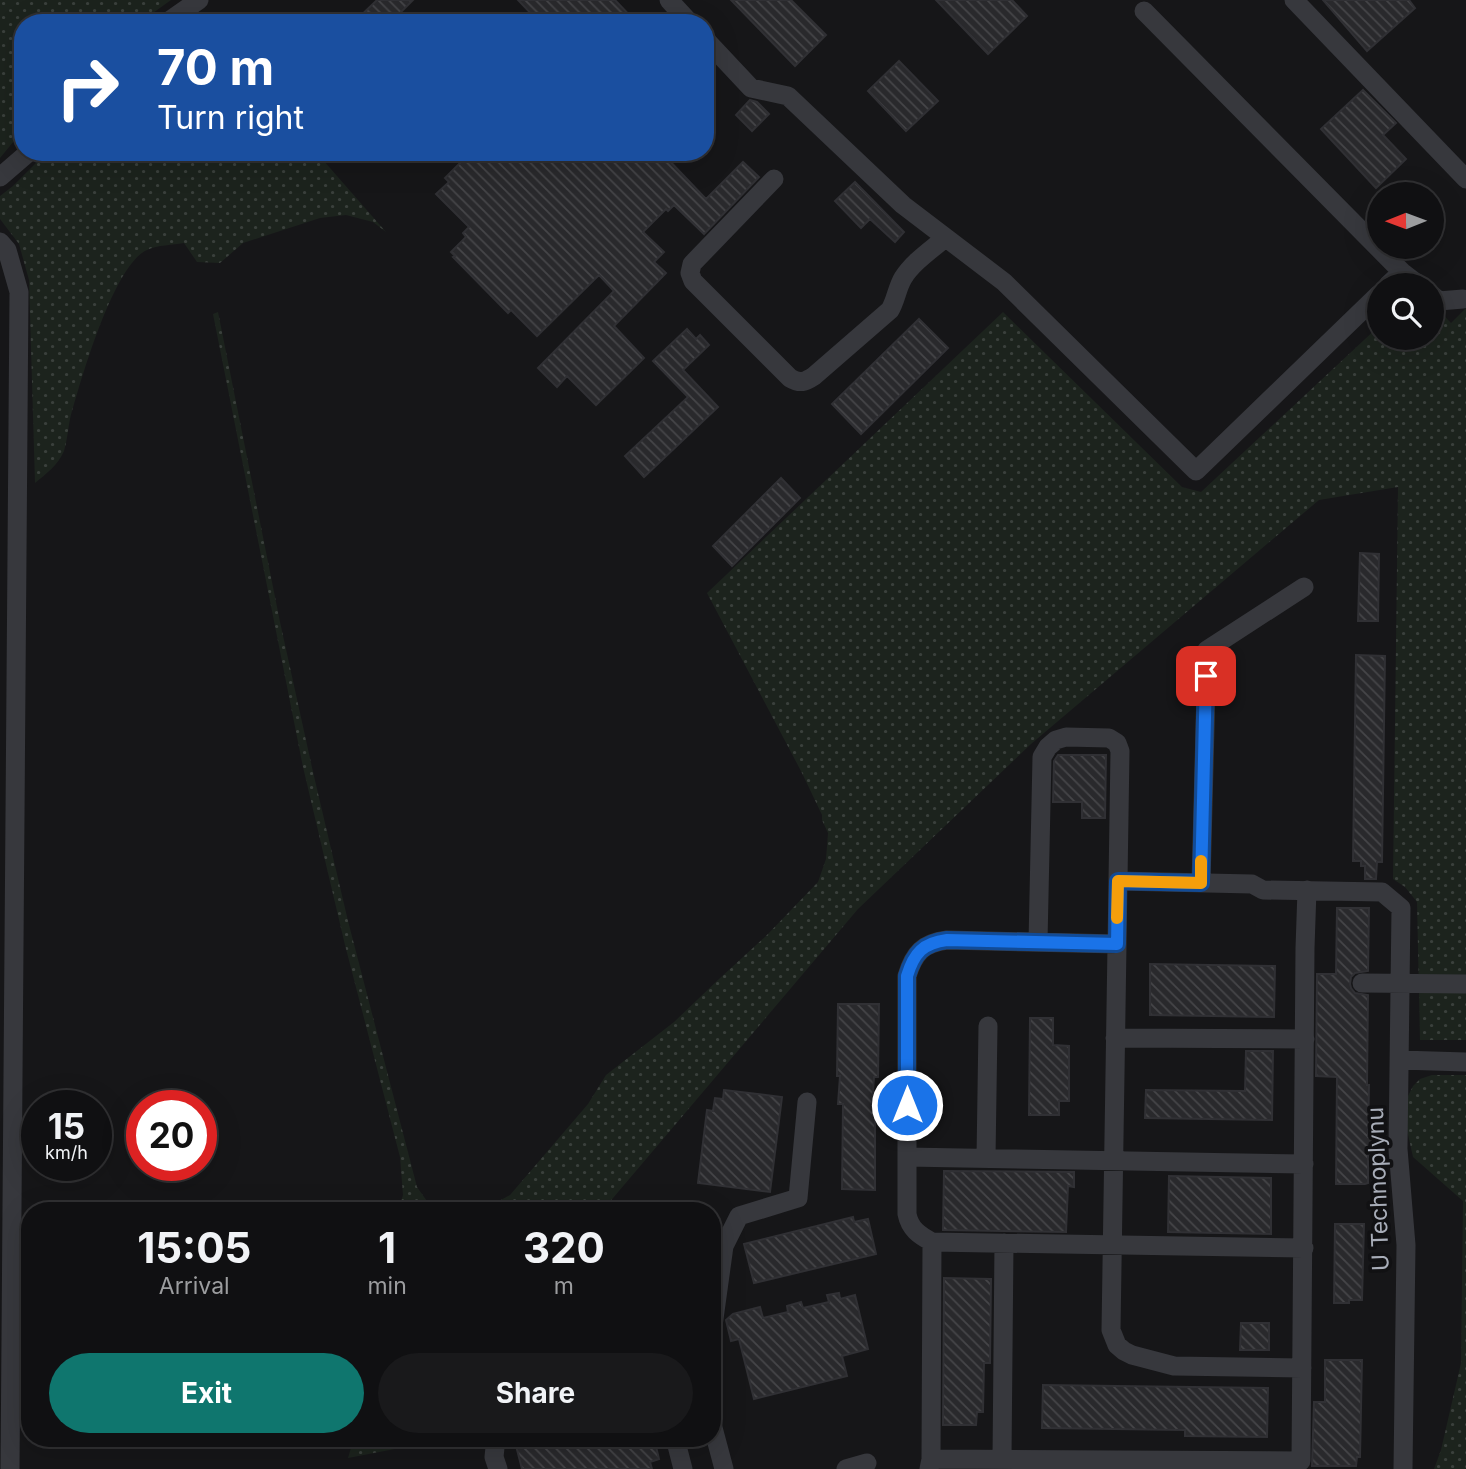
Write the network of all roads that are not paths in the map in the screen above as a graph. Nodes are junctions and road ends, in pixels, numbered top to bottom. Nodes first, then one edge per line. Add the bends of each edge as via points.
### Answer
1 (199, 0) edge
2 (669, 0) edge
3 (1294, 0) edge
4 (1144, 11) dead end
5 (179, 14) edge
6 (682, 14) edge
7 (714, 49) edge
8 (19, 161) edge
9 (0, 177) edge
10 (774, 179) dead end
11 (1466, 179) edge
12 (945, 238) junction
13 (0, 242) edge
14 (1389, 273) edge
15 (1463, 299) dead end
16 (1444, 301) edge
17 (1367, 306) edge
18 (1304, 587) dead end
19 (1118, 881) junction
20 (1201, 883) junction
21 (1307, 890) junction
22 (1038, 942) junction
23 (1117, 944) junction
24 (1362, 983) dead end
25 (1401, 983) junction
26 (1466, 984) edge
27 (988, 1026) dead end
28 (1115, 1038) junction
29 (1305, 1039) junction
30 (1400, 1060) junction
31 (1466, 1062) edge
32 (807, 1102) dead end
33 (907, 1157) junction
34 (986, 1158) junction
35 (1113, 1160) junction
36 (1304, 1164) junction
37 (932, 1242) junction
38 (1004, 1243) junction
39 (1112, 1245) junction
40 (1304, 1248) junction
41 (721, 1268) edge
42 (1302, 1368) junction
43 (495, 1447) edge
44 (677, 1447) edge
45 (718, 1447) edge
46 (1002, 1459) junction
47 (867, 1463) dead end
48 (930, 1464) edge
49 (10, 1469) edge
50 (498, 1469) edge
51 (683, 1469) edge
52 (724, 1469) edge
53 (846, 1469) edge
54 (1403, 1469) edge

1 - 5 street
2 - 6 street
3 - 11 street
4 - 14 street
7 - 12 street via 751,88 788,96 903,205
8 - 9 street
10 - 12 street via 692,264 690,272 693,281 797,383 814,376 890,310 909,270
12 - 17 street via 1004,282 1196,471
13 - 49 street via 7,250 19,292
15 - 16 street
18 - 20 street via 1207,650
19 - 20 street
19 - 22 street via 1117,743 1109,738 1056,740 1042,757
19 - 23 street
20 - 21 street
21 - 25 street, U Technoplynu via 1382,892 1401,908
21 - 29 street
22 - 23 street
22 - 33 street via 932,942 912,961 907,976
23 - 28 street
24 - 25 street
25 - 26 street
25 - 30 street, U Technoplynu
27 - 34 street
28 - 29 street
28 - 35 street
29 - 36 street
30 - 31 street
30 - 54 street, U Technoplynu via 1398,1149 1406,1245
32 - 41 street via 798,1198 739,1216 724,1246
33 - 34 street
33 - 37 street via 908,1221 915,1232
34 - 35 street
35 - 36 street
35 - 39 street
36 - 40 street
37 - 38 street
37 - 48 street
38 - 39 street
38 - 46 street
39 - 40 street
39 - 42 street via 1111,1331 1124,1351 1174,1366
40 - 42 street
42 - 46 street via 1301,1461
43 - 50 street
44 - 51 street
45 - 52 street
46 - 48 street
47 - 53 street

